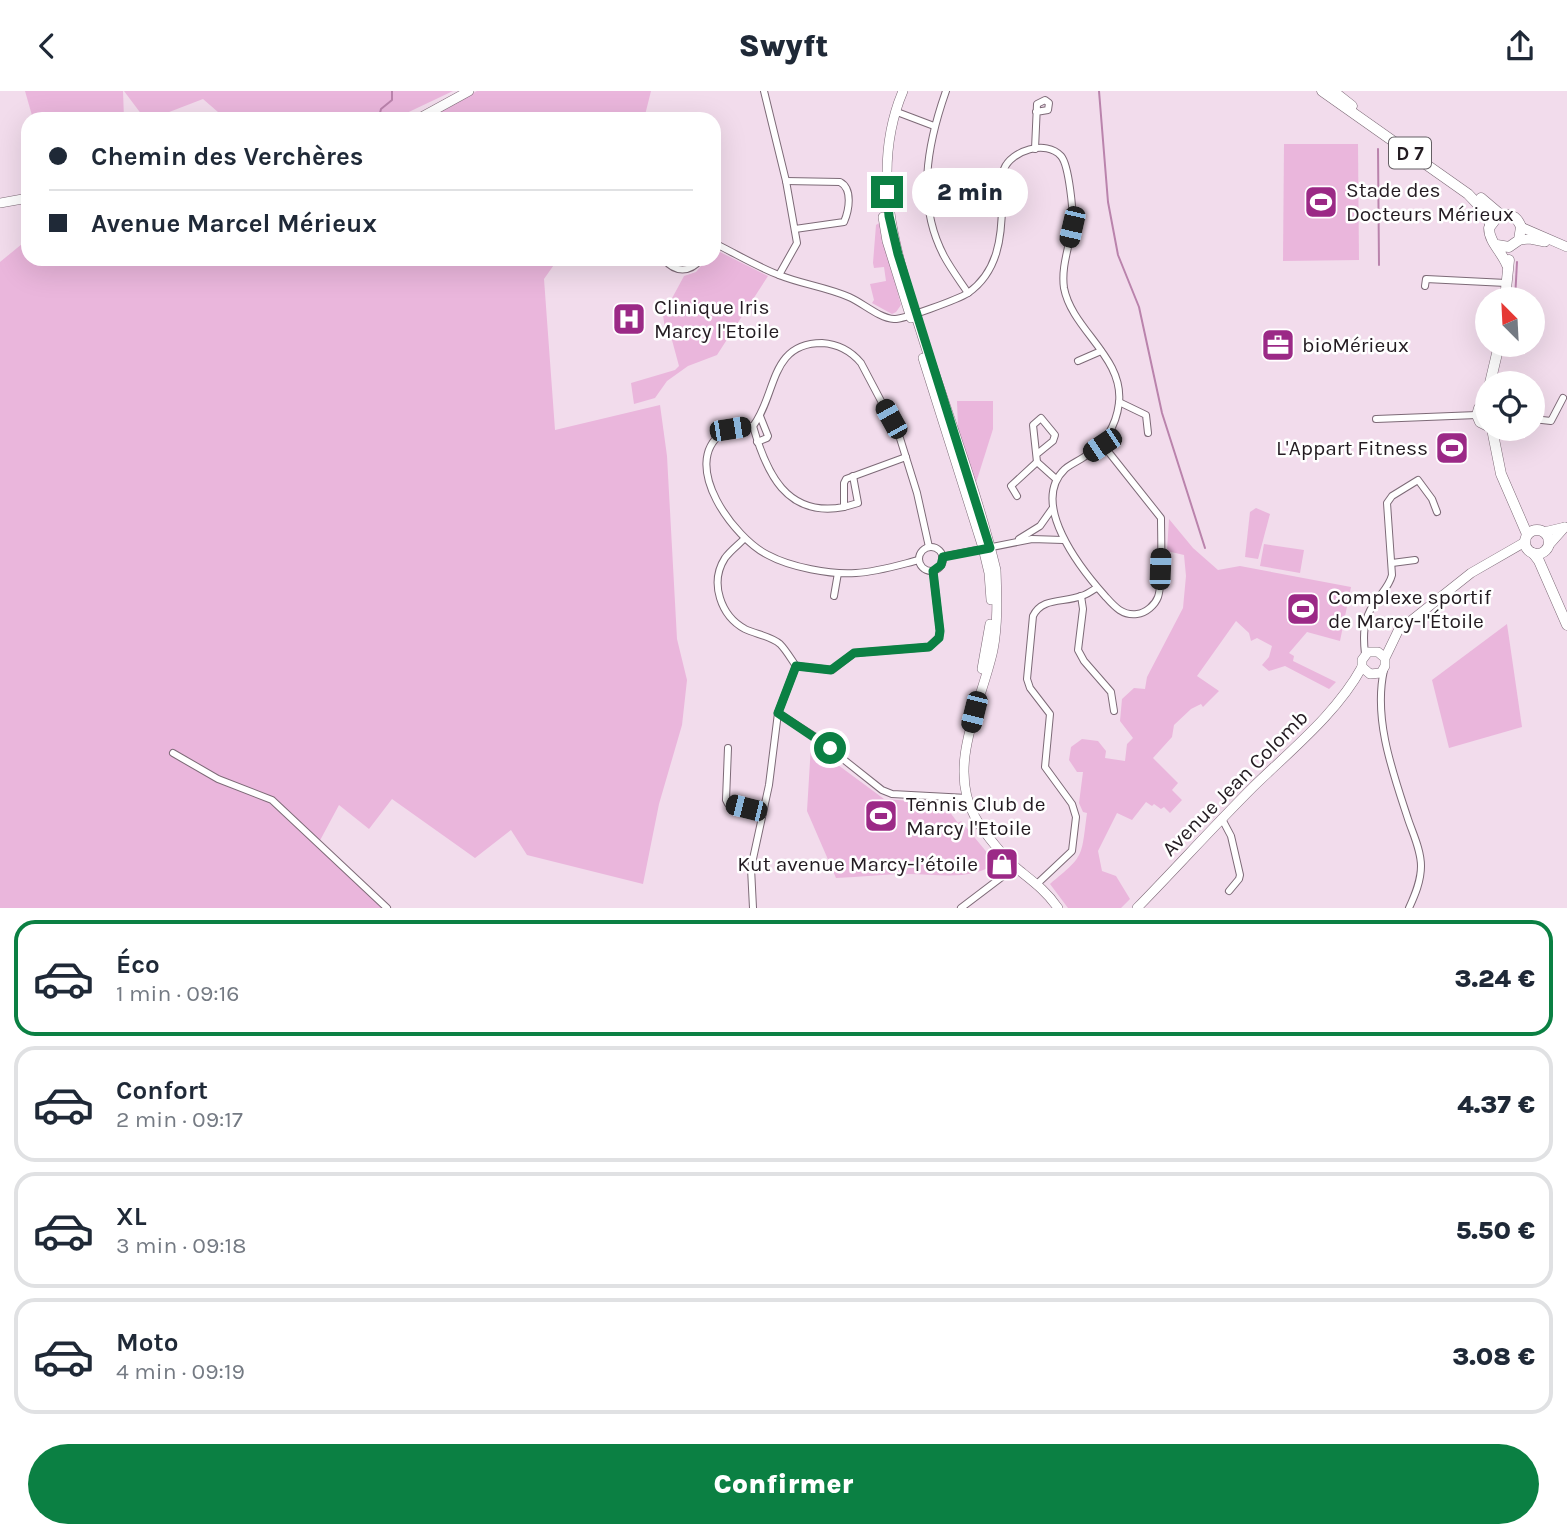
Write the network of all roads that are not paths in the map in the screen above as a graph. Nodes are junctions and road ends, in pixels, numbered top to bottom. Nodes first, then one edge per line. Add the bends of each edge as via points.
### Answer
1 (469, 91) edge
2 (764, 91) edge
3 (896, 91) edge
4 (903, 91) edge
5 (946, 91) edge
6 (1322, 91) edge
7 (1333, 91) edge
8 (431, 112) edge
9 (897, 112) junction
10 (1036, 112) dead end
11 (934, 126) junction
12 (1035, 149) junction
13 (786, 181) junction
14 (21, 199) edge
15 (0, 203) edge
16 (1501, 215) junction
17 (1490, 224) junction
18 (1521, 227) junction
19 (795, 229) junction
20 (1515, 243) junction
21 (1497, 245) junction
22 (721, 246) edge
23 (1567, 249) edge
24 (1507, 265) junction
25 (672, 266) edge
26 (694, 266) edge
27 (779, 275) junction
28 (1506, 283) junction
29 (1425, 286) dead end
30 (1506, 287) edge
31 (968, 293) junction
32 (913, 314) junction
33 (1101, 351) junction
34 (1078, 361) dead end
35 (1563, 398) dead end
36 (1119, 402) junction
37 (1475, 415) edge
38 (760, 416) junction
39 (1376, 419) dead end
40 (1545, 420) edge
41 (752, 426) junction
42 (1148, 433) dead end
43 (1493, 441) edge
44 (757, 442) junction
45 (1102, 445) junction
46 (906, 457) junction
47 (1037, 458) junction
48 (853, 476) junction
49 (1056, 479) junction
50 (1017, 496) dead end
51 (844, 507) junction
52 (1052, 509) junction
53 (1437, 512) dead end
54 (1566, 527) edge
55 (744, 539) junction
56 (1063, 540) junction
57 (1536, 542) junction
58 (1011, 543) junction
59 (929, 547) junction
60 (987, 548) junction
61 (943, 557) junction
62 (919, 560) junction
63 (1415, 560) dead end
64 (1392, 563) junction
65 (933, 571) junction
66 (838, 573) junction
67 (1097, 587) junction
68 (834, 596) dead end
69 (1082, 596) junction
70 (1567, 625) edge
71 (1376, 653) junction
72 (796, 666) junction
73 (1362, 667) junction
74 (1384, 670) junction
75 (1372, 675) junction
76 (1354, 680) junction
77 (1380, 685) junction
78 (1114, 711) dead end
79 (778, 713) junction
80 (728, 748) dead end
81 (173, 753) dead end
82 (967, 798) junction
83 (763, 813) junction
84 (1222, 819) junction
85 (1016, 867) junction
86 (1038, 883) junction
87 (1229, 891) dead end
88 (387, 908) edge
89 (752, 908) edge
90 (961, 908) edge
91 (1058, 908) edge
92 (1137, 908) edge
93 (1409, 908) edge

1 - 8 main road
2 - 13 street
3 - 32 main road via 883,142 881,194 887,241
4 - 9 main road
5 - 11 street
6 - 17 main road, D 7 via 1468,194
7 - 16 main road, D 7 via 1461,181
9 - 11 street
9 - 32 main road via 889,141 888,204
10 - 12 street
11 - 31 street via 926,171 929,212 944,256
12 - 31 street via 1012,156 1005,166 1001,237 995,258 985,277
12 - 33 street via 1053,150 1066,165 1072,221 1063,266 1065,292
13 - 19 street
13 - 19 street via 840,182 849,192 844,222
14 - 15 main road
16 - 17 main road
16 - 18 main road via 1514,217
17 - 21 main road via 1489,236
18 - 20 main road
18 - 23 main road
19 - 27 street via 795,249
20 - 21 main road
20 - 23 main road via 1539,240
20 - 24 main road
21 - 24 main road
22 - 27 street
24 - 28 main road
25 - 26 street via 685,270
27 - 32 street via 846,295 895,320
28 - 29 street via 1426,279
28 - 30 main road
31 - 32 street
32 - 60 main road
33 - 34 street
33 - 36 street via 1118,384
35 - 40 street via 1551,421
36 - 42 street via 1146,415
36 - 45 street
37 - 39 street
38 - 41 street
38 - 44 street via 768,436
38 - 46 street via 777,370 791,352 814,343 841,347 861,363
41 - 44 street
41 - 55 street via 722,433 707,457 708,478 718,505
43 - 57 main road via 1501,474
44 - 51 street via 769,472 792,497 826,510
45 - 49 street
45 - 67 street via 1161,519 1159,595 1144,612 1127,613 1120,612
46 - 48 street
46 - 59 street
47 - 47 street via 1033,425 1041,418 1055,435
47 - 49 street
47 - 50 street via 1011,486
48 - 51 street via 844,483
48 - 51 street via 858,503
49 - 52 street
52 - 56 street
52 - 58 street via 1040,526
53 - 64 street via 1418,480 1392,496 1385,510
54 - 57 main road
55 - 66 street via 780,560
55 - 72 street via 721,567 720,602 732,620 779,643
56 - 58 street
56 - 67 street
57 - 70 main road
57 - 71 main road via 1502,554 1471,573
58 - 60 street
59 - 61 street
59 - 62 street
60 - 61 street
60 - 82 main road via 992,612 969,730
61 - 65 street
62 - 65 street via 923,568
62 - 66 street
63 - 64 street
64 - 71 street via 1390,584 1371,608 1363,633 1364,641
65 - 72 street via 940,631 929,647 854,653 831,670
66 - 68 street
67 - 69 street
69 - 78 street via 1078,650 1111,692
69 - 86 street via 1045,603 1033,616 1027,679 1050,715 1045,767 1076,817 1072,852
71 - 73 main road, Avenue Jean Colomb via 1362,660
71 - 74 main road
72 - 79 street
73 - 75 main road
73 - 76 main road, Avenue Jean Colomb
74 - 75 main road
74 - 77 street
75 - 76 main road
75 - 77 street
76 - 84 main road, Avenue Jean Colomb via 1326,715
77 - 93 street via 1390,764 1420,857 1420,877
79 - 82 street via 881,790
79 - 83 street
80 - 83 street via 726,800
81 - 88 street via 218,779 272,800
82 - 85 main road via 976,820
83 - 89 street via 751,868
84 - 87 street via 1240,874
84 - 92 main road, Avenue Jean Colomb
85 - 86 main road
85 - 90 street
86 - 91 main road

